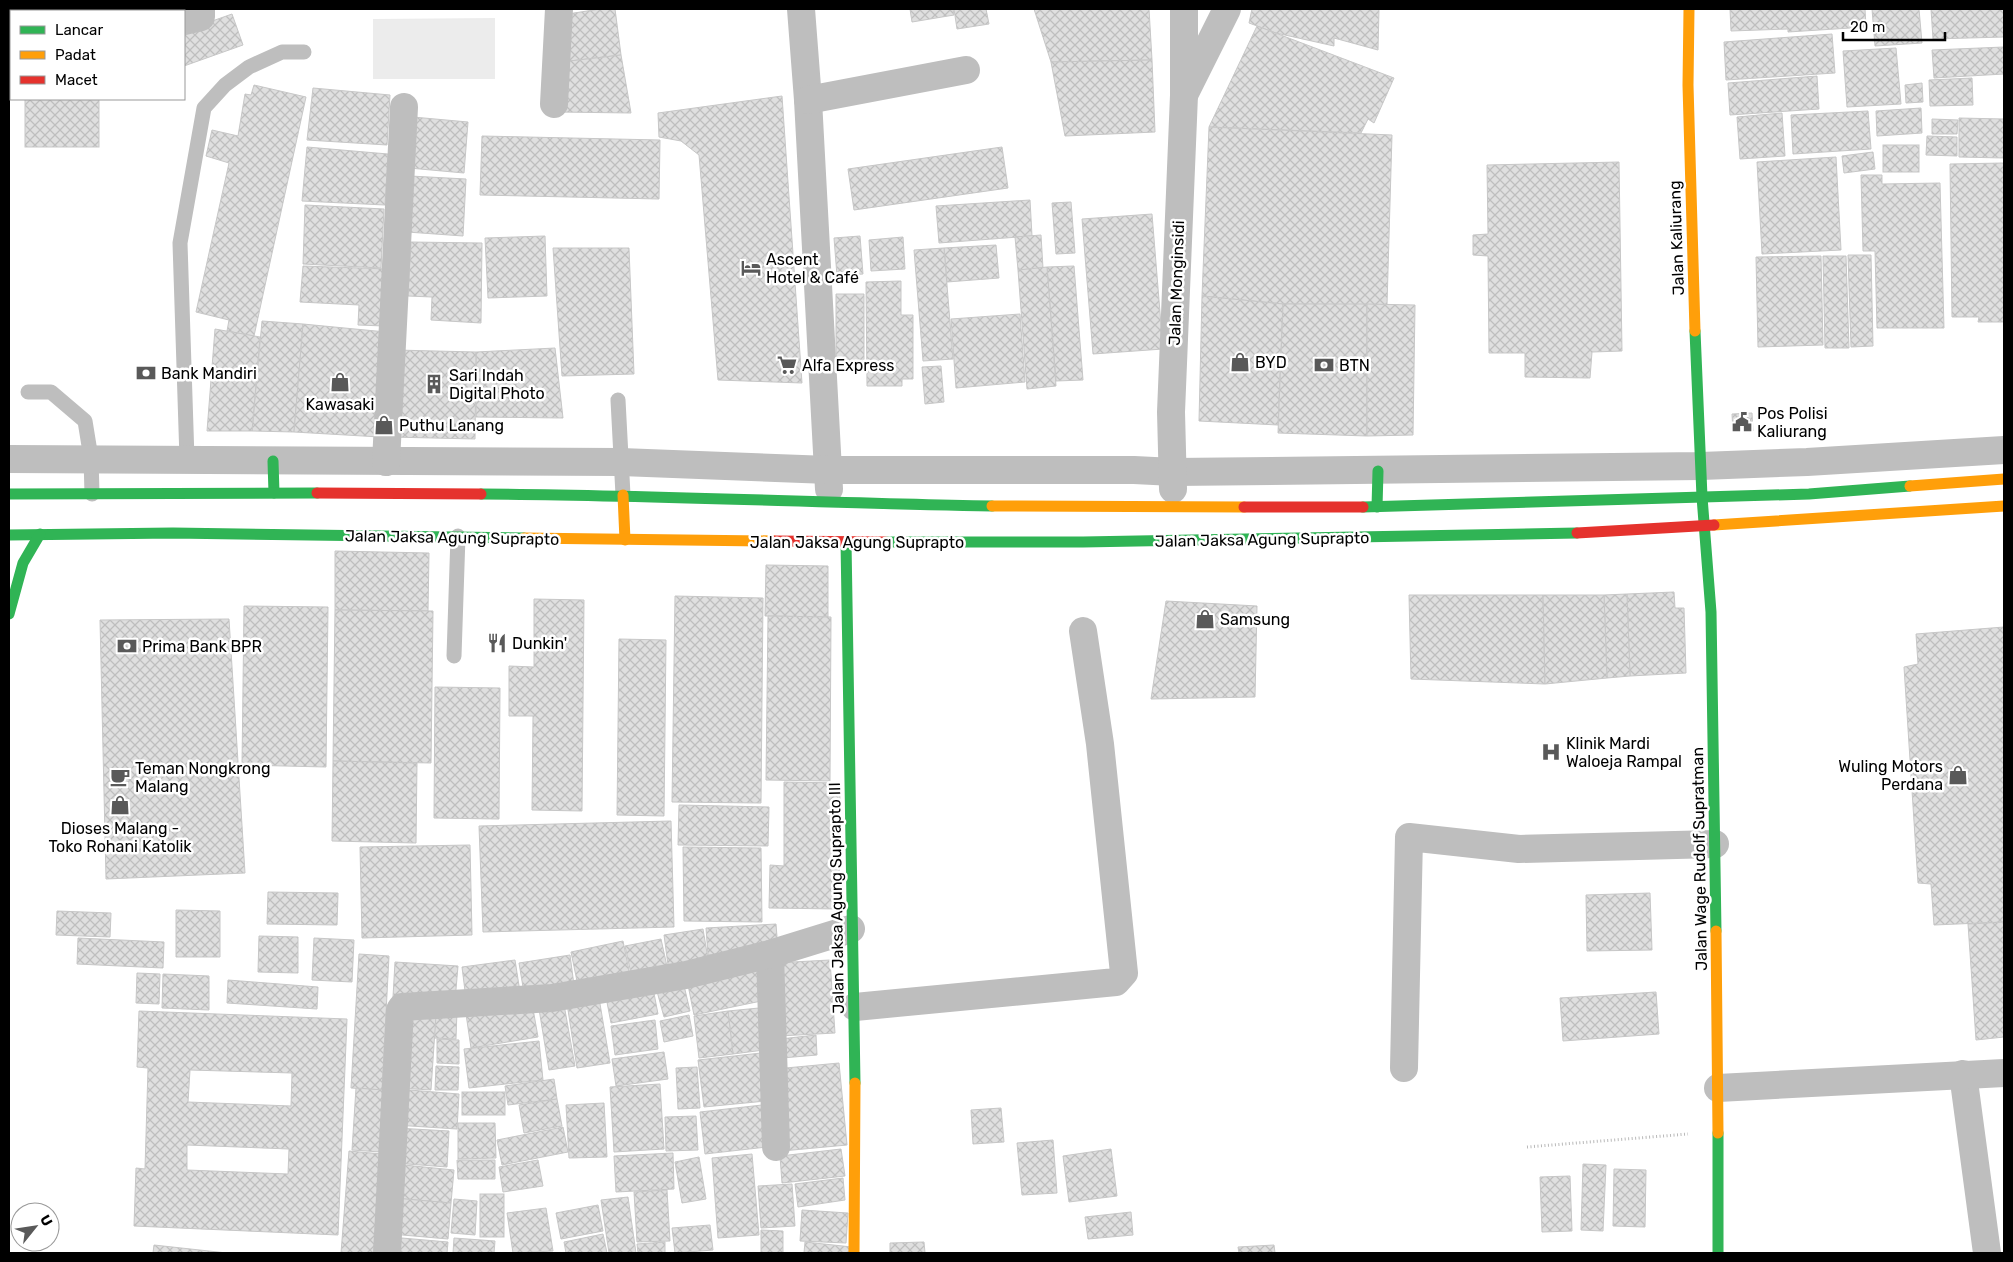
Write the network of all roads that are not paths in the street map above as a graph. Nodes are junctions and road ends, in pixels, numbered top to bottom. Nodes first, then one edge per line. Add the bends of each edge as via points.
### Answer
1 (201, 9) edge
2 (559, 9) edge
3 (801, 9) edge
4 (1184, 9) edge
5 (1227, 9) edge
6 (1689, 9) edge
7 (185, 20) edge
8 (304, 52) dead end
9 (966, 70) dead end
10 (1184, 94) junction
11 (808, 100) junction
12 (554, 104) dead end
13 (404, 107) dead end
14 (28, 392) dead end
15 (618, 400) dead end
16 (2004, 450) edge
17 (91, 458) junction
18 (9, 460) edge
19 (198, 460) junction
20 (273, 462) junction
21 (386, 462) junction
22 (621, 462) junction
23 (1701, 466) junction
24 (829, 470) junction
25 (1378, 471) junction
26 (1174, 472) junction
27 (2004, 479) edge
28 (210, 492) junction
29 (274, 493) junction
30 (9, 494) edge
31 (92, 494) junction
32 (623, 495) junction
33 (1702, 497) junction
34 (829, 503) junction
35 (2004, 506) edge
36 (1172, 507) junction
37 (1377, 507) junction
38 (1704, 526) junction
39 (9, 534) edge
40 (40, 534) junction
41 (458, 536) junction
42 (625, 540) junction
43 (846, 542) junction
44 (9, 614) edge
45 (1083, 631) dead end
46 (454, 656) dead end
47 (1715, 844) junction
48 (851, 929) junction
49 (770, 954) junction
50 (855, 1007) junction
51 (1404, 1068) dead end
52 (2004, 1073) edge
53 (1963, 1074) junction
54 (1718, 1088) junction
55 (776, 1147) dead end
56 (387, 1253) edge
57 (854, 1253) edge
58 (1718, 1253) edge
59 (1987, 1253) edge

1 - 7 street via 201,16
2 - 12 street
3 - 11 street
4 - 10 street, Jalan Monginsidi
5 - 10 street, Jalan Monginsidi
6 - 23 main road, Jalan Kaliurang via 1688,85
8 - 19 lane via 282,52 249,67 225,85 204,108 180,243
9 - 11 street
10 - 26 street, Jalan Monginsidi via 1171,412
11 - 24 street
13 - 21 street
14 - 17 lane via 52,392 85,421
15 - 22 lane
16 - 23 street
17 - 18 street
17 - 19 street
17 - 31 lane
19 - 20 street
19 - 28 lane
20 - 21 street
20 - 29 main road
21 - 22 street
22 - 24 street
22 - 32 lane
23 - 25 street
23 - 33 main road, Jalan Wage Rudolf Supratman
24 - 26 street
24 - 34 street
25 - 26 street
25 - 37 main road
26 - 36 street, Jalan Monginsidi
27 - 33 main road, Jalan Jaksa Agung Suprapto via 1809,494
28 - 29 main road, Jalan Jaksa Agung Suprapto
28 - 31 main road, Jalan Jaksa Agung Suprapto
29 - 32 main road, Jalan Jaksa Agung Suprapto
30 - 31 main road, Jalan Jaksa Agung Suprapto
32 - 34 main road, Jalan Jaksa Agung Suprapto
32 - 42 main road
33 - 37 main road, Jalan Jaksa Agung Suprapto
33 - 38 main road, Jalan Wage Rudolf Supratman
34 - 36 main road, Jalan Jaksa Agung Suprapto
35 - 38 main road, Jalan Jaksa Agung Suprapto
36 - 37 main road, Jalan Jaksa Agung Suprapto
38 - 43 main road, Jalan Jaksa Agung Suprapto via 1604,532 1093,542
38 - 47 main road, Jalan Wage Rudolf Supratman via 1711,612
39 - 40 main road, Jalan Jaksa Agung Suprapto
40 - 41 main road, Jalan Jaksa Agung Suprapto
40 - 44 main road via 23,563
41 - 42 main road, Jalan Jaksa Agung Suprapto
41 - 46 lane
42 - 43 main road, Jalan Jaksa Agung Suprapto
43 - 48 main road, Jalan Jaksa Agung Suprapto III
45 - 50 street via 1100,744 1124,973 1116,982
47 - 51 street via 1519,849 1408,837
47 - 54 main road, Jalan Wage Rudolf Supratman
48 - 49 street
48 - 50 main road, Jalan Jaksa Agung Suprapto III
49 - 55 street
49 - 56 street via 686,975 552,998 402,1007
50 - 57 main road, Jalan Jaksa Agung Suprapto III
52 - 53 street
53 - 54 street
53 - 59 street
54 - 58 main road, Jalan Wage Rudolf Supratman

